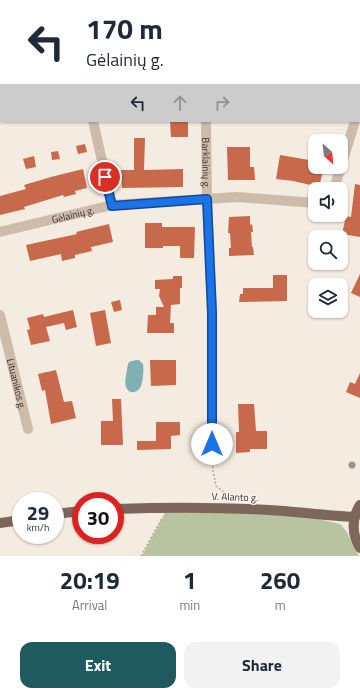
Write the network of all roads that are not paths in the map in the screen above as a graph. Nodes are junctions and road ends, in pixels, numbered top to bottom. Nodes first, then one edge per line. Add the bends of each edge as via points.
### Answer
1 (93, 122) edge
2 (206, 122) edge
3 (356, 122) edge
4 (336, 182) edge
5 (207, 199) junction
6 (308, 202) edge
7 (112, 206) junction
8 (0, 232) edge
9 (0, 316) edge
10 (28, 429) dead end
11 (212, 444) road end
12 (360, 506) edge
13 (124, 509) edge
14 (355, 517) junction
15 (12, 522) edge
16 (0, 524) edge
17 (360, 548) edge

1 - 7 street
2 - 5 street, Barklainių g.
3 - 4 street
5 - 6 street, Gėlainių g. via 237,197
5 - 7 street, Gėlainių g.
5 - 11 street, Barklainių g. via 212,313
7 - 8 street, Gėlainių g.
9 - 10 street, Lituanikos g.
12 - 14 main road
13 - 14 main road, V. Alanto g. via 168,507 284,511
14 - 17 main road via 355,537
15 - 16 main road

